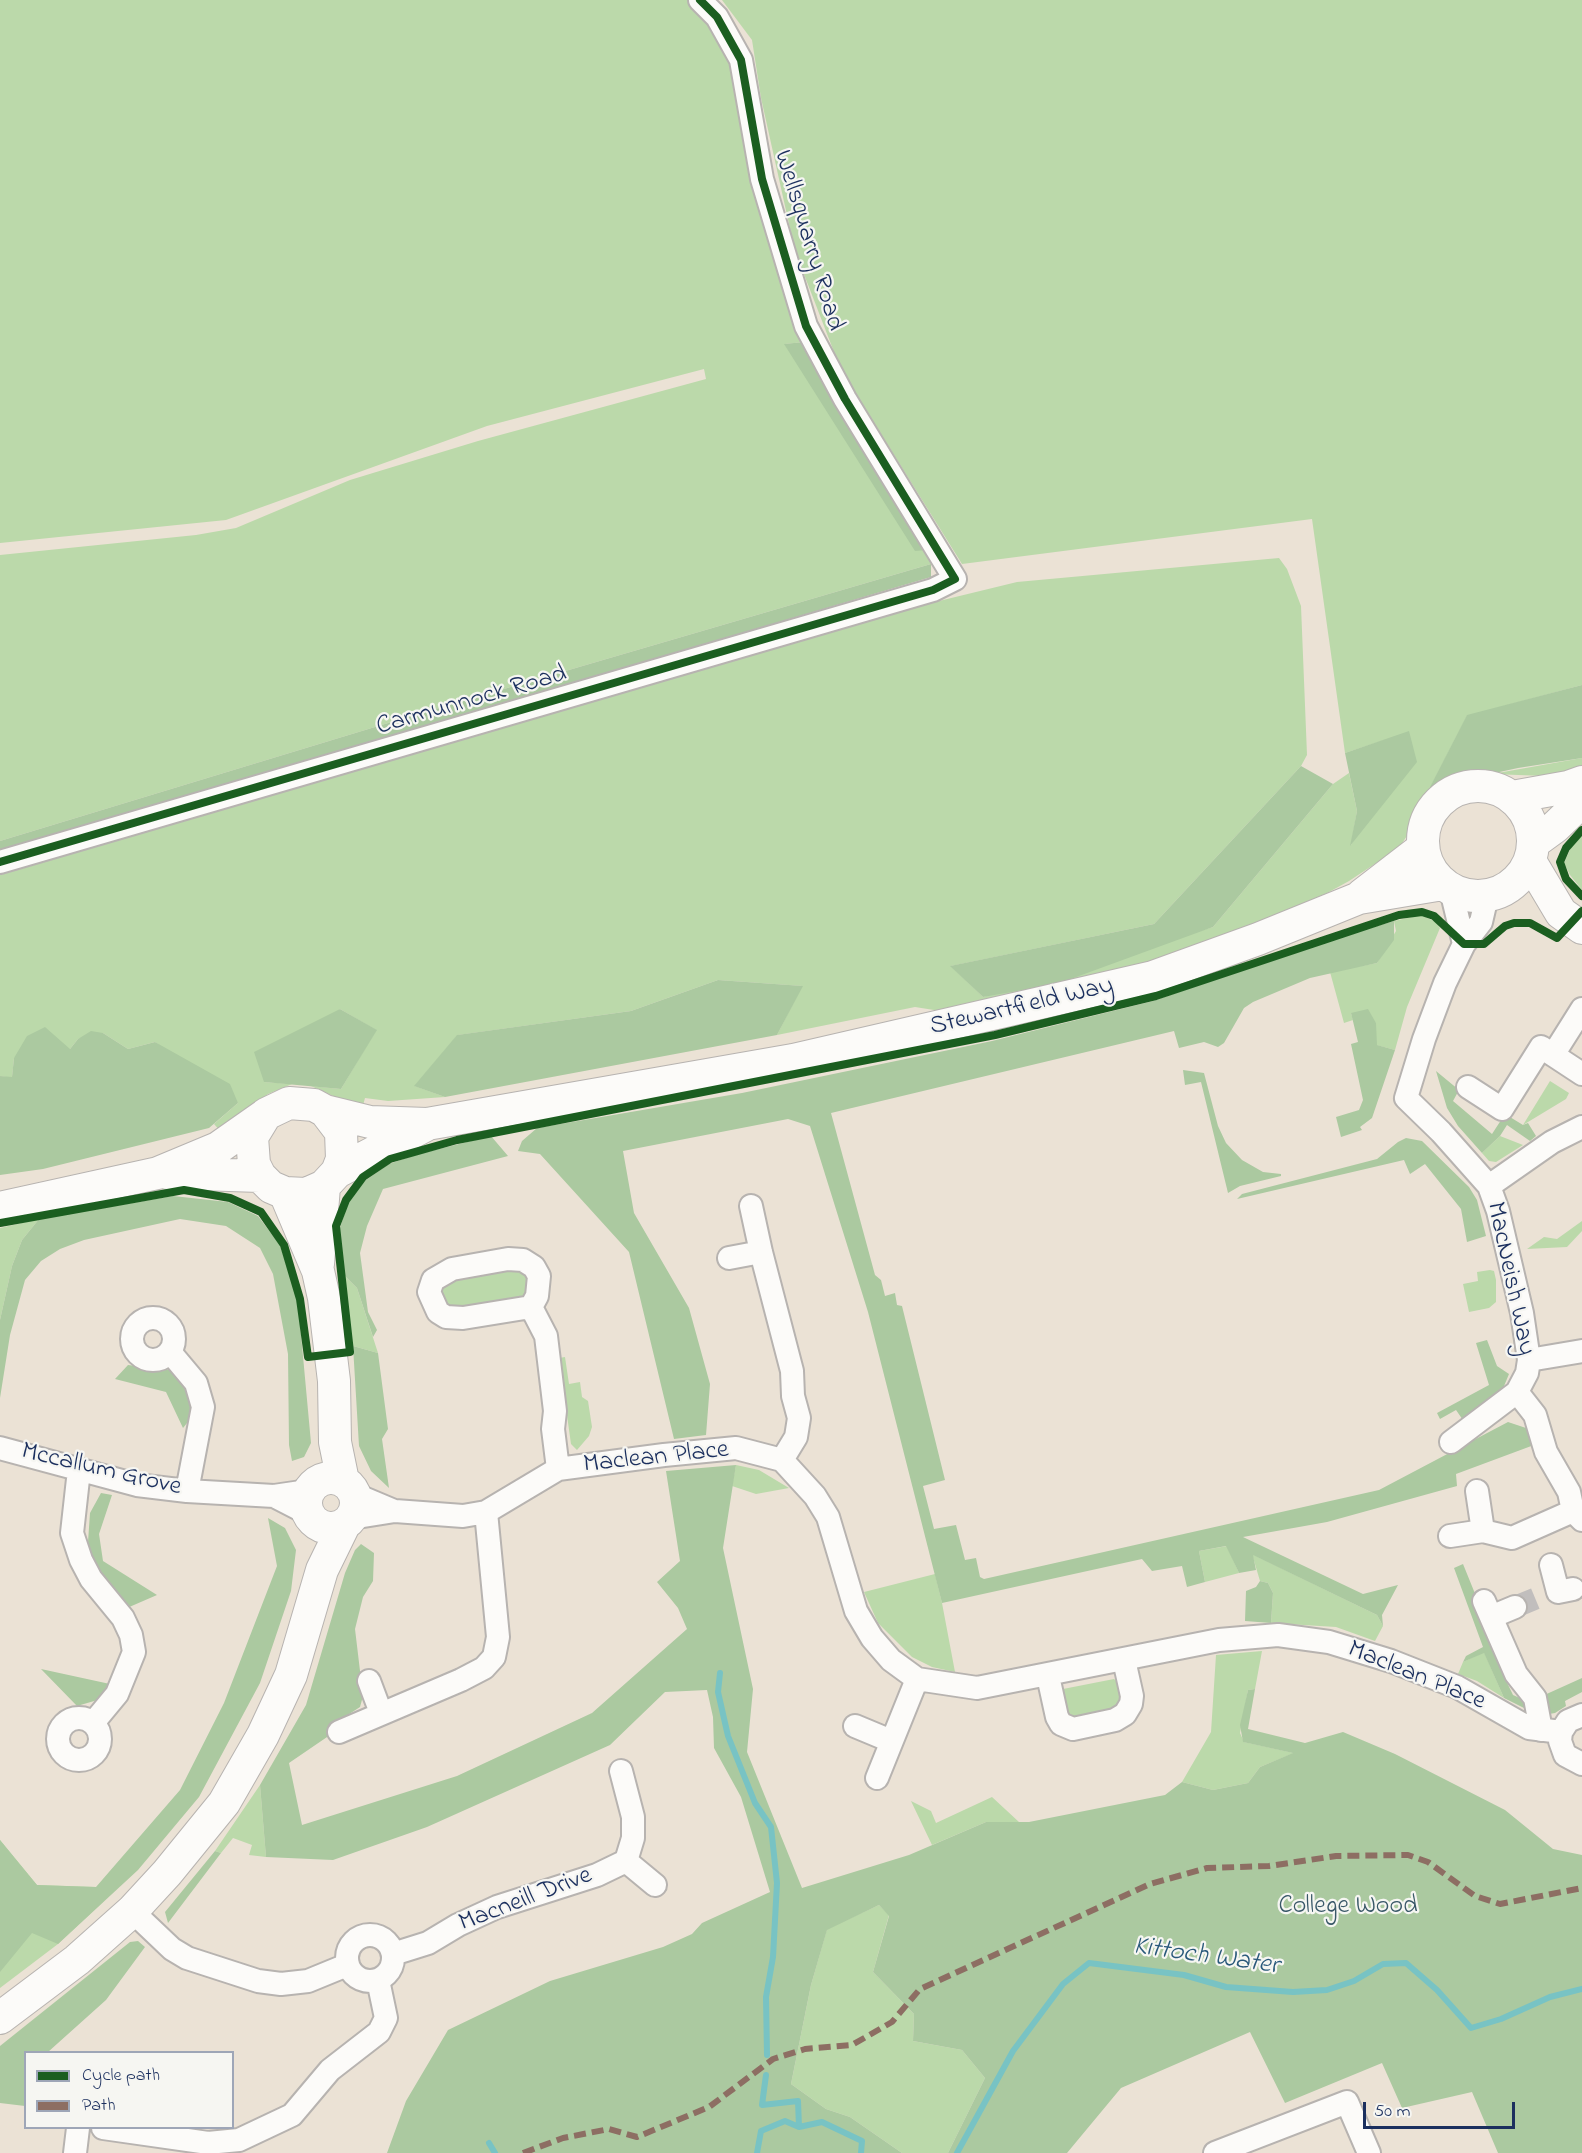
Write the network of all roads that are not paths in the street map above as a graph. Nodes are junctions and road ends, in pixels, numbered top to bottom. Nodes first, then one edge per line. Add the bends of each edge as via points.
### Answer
1 (700, 0) edge
2 (955, 579) joint
3 (1582, 782) edge
4 (1512, 797) junction
5 (1582, 801) edge
6 (1423, 849) junction
7 (1531, 852) junction
8 (0, 862) edge
9 (1447, 887) junction
10 (1494, 894) junction
11 (1359, 898) junction
12 (1572, 920) edge
13 (1464, 944) junction
14 (1582, 1009) edge
15 (1553, 1055) junction
16 (1582, 1074) edge
17 (1468, 1087) dead end
18 (325, 1111) junction
19 (266, 1114) junction
20 (427, 1124) junction
21 (1582, 1126) edge
22 (158, 1173) junction
23 (331, 1179) junction
24 (273, 1185) junction
25 (1489, 1186) junction
26 (752, 1206) dead end
27 (0, 1208) edge
28 (760, 1252) junction
29 (729, 1258) dead end
30 (318, 1271) junction
31 (531, 1307) dead end
32 (1582, 1351) edge
33 (170, 1352) dead end
34 (1529, 1360) junction
35 (1517, 1392) junction
36 (1451, 1442) dead end
37 (0, 1448) edge
38 (782, 1460) junction
39 (558, 1469) junction
40 (79, 1470) junction
41 (187, 1491) junction
42 (1477, 1491) dead end
43 (331, 1503) junction
44 (486, 1512) junction
45 (1577, 1516) edge
46 (1483, 1531) junction
47 (1449, 1536) dead end
48 (1551, 1565) dead end
49 (1556, 1593) dead end
50 (1515, 1607) tunnel mouth
51 (1124, 1660) junction
52 (1048, 1676) junction
53 (917, 1679) junction
54 (369, 1681) dead end
55 (381, 1713) junction
56 (1582, 1715) edge
57 (93, 1723) dead end
58 (855, 1726) dead end
59 (1551, 1731) junction
60 (339, 1732) dead end
61 (891, 1741) junction
62 (1582, 1764) edge
63 (621, 1771) dead end
64 (877, 1778) dead end
65 (626, 1861) junction
66 (655, 1885) dead end
67 (132, 1911) junction
68 (393, 1954) junction
69 (347, 1965) junction
70 (378, 1980) junction
71 (0, 2018) edge
72 (78, 2129) edge
73 (116, 2129) edge
74 (75, 2153) edge
75 (1215, 2153) edge
76 (1369, 2153) edge

1 - 2 street, Wellsquarry Road via 717,17 741,60 762,179 806,326 845,399
2 - 8 street, Carmunnock Road via 933,590
3 - 4 street
4 - 6 street via 1499,790 1470,786 1444,797 1426,820
4 - 7 street via 1528,818
5 - 7 street
6 - 9 street via 1429,868
6 - 11 street, Stewartfield Way
7 - 10 street via 1515,882
7 - 12 street
9 - 10 street via 1474,897
9 - 11 street, Stewartfield Way
9 - 13 street
10 - 12 street
10 - 13 street, MacNeish Way
11 - 20 street, Stewartfield Way via 1152,977 1067,998 793,1060
13 - 25 street, MacNeish Way via 1424,1039 1406,1098
14 - 15 street
15 - 16 street
15 - 17 street via 1541,1047 1502,1109
18 - 19 street via 314,1105 289,1102
18 - 20 street, Stewartfield Way via 370,1122
18 - 23 street via 341,1132 342,1159
19 - 22 street via 218,1148
19 - 24 street via 252,1137 254,1164
20 - 23 street, Stewartfield Way
21 - 25 street
22 - 24 street
22 - 27 street
23 - 24 street via 306,1194
23 - 30 street
24 - 30 street
25 - 34 street, MacNeish Way via 1522,1313
26 - 28 street
28 - 29 street
28 - 38 street via 792,1371 799,1418 796,1437
30 - 43 street via 334,1381
31 - 39 street via 546,1335
32 - 34 street
33 - 41 street via 196,1383 203,1407
34 - 35 street, MacNeish Way
35 - 36 street, MacNeish Way
35 - 45 street via 1535,1415 1546,1452 1569,1492
37 - 40 street, Mccallum Grove
38 - 39 street, Maclean Place via 736,1448
38 - 53 street, Maclean Place via 815,1496 828,1517 855,1611 891,1660
39 - 44 street, Maclean Place
40 - 41 street, Mccallum Grove via 137,1485
40 - 57 street via 72,1533 91,1579 123,1618 134,1652 117,1694
41 - 43 street, Mccallum Grove
42 - 46 street
43 - 44 street, Maclean Place via 463,1516
43 - 67 street via 322,1570 291,1675 263,1736 224,1803
44 - 55 street via 498,1636 494,1657 484,1668 461,1680
45 - 46 street via 1512,1538
46 - 47 street
48 - 49 street
50 - 59 street via 1488,1609 1516,1674 1535,1698
51 - 52 street, Maclean Place
51 - 52 street via 1132,1696 1125,1714 1073,1729 1061,1724 1057,1717
51 - 59 street, Maclean Place via 1244,1637 1278,1635 1329,1642 1457,1687 1529,1728
52 - 53 street, Maclean Place via 977,1688
53 - 61 street
54 - 55 street
55 - 60 street
56 - 59 street
58 - 61 street
59 - 62 street via 1565,1755
61 - 64 street
63 - 65 street, Macneill Drive via 633,1817 633,1838
65 - 66 street, Macneill Drive
65 - 68 street, Macneill Drive via 597,1875 497,1907 428,1943
67 - 69 street via 187,1958 258,1981 280,1984 308,1980
67 - 71 street via 77,1960
68 - 69 street via 389,1944 370,1934 351,1944 346,1954
68 - 70 street via 390,1970
69 - 70 street via 359,1979
70 - 73 street via 386,2018 379,2032 330,2070 292,2115 239,2140 208,2143
72 - 74 street
75 - 76 street via 1347,2102

